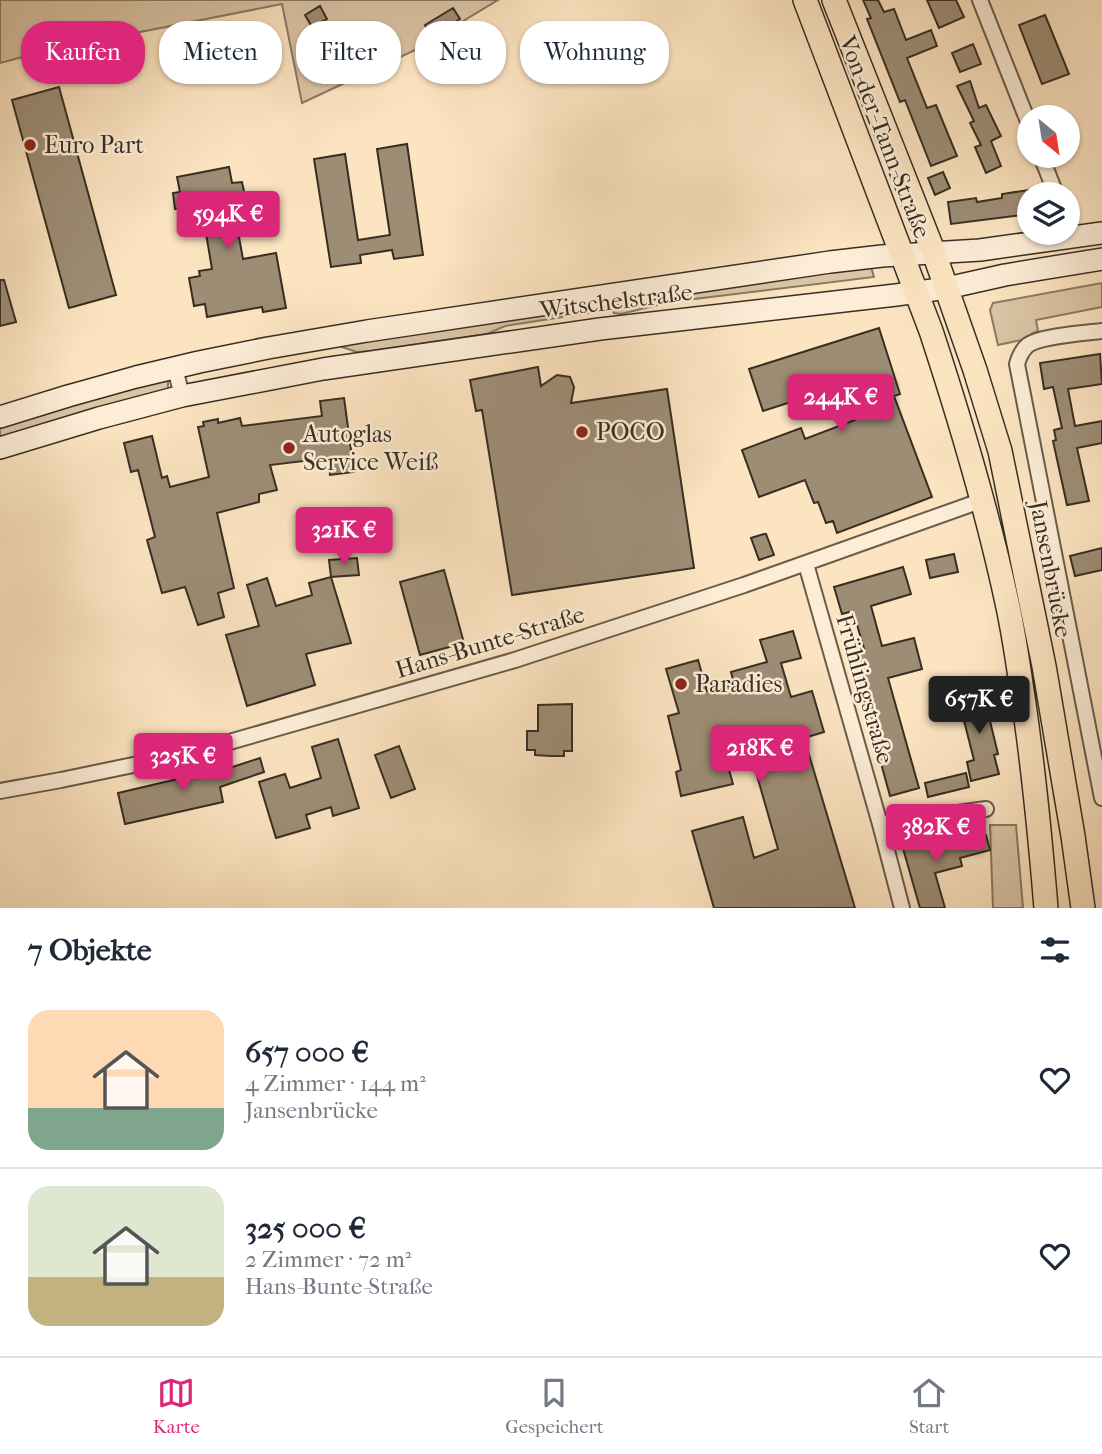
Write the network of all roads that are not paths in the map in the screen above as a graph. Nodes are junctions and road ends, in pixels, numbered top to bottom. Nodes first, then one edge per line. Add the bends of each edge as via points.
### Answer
1 (805, 0) edge
2 (834, 0) edge
3 (980, 0) edge
4 (1021, 105) edge
5 (1080, 233) edge
6 (1102, 233) edge
7 (1017, 243) edge
8 (1071, 245) edge
9 (934, 253) junction
10 (902, 255) junction
11 (1102, 259) edge
12 (1073, 264) junction
13 (947, 288) junction
14 (916, 292) junction
15 (596, 297) junction
16 (600, 329) junction
17 (1102, 331) edge
18 (320, 354) junction
19 (175, 368) junction
20 (182, 396) junction
21 (0, 417) edge
22 (0, 448) edge
23 (983, 500) junction
24 (806, 564) junction
25 (0, 791) edge
26 (1101, 791) edge
27 (985, 808) dead end
28 (880, 824) junction
29 (902, 908) edge
30 (1046, 908) edge
31 (1083, 908) edge

1 - 10 main road, Von-der-Tann-Straße
2 - 9 main road, Von-der-Tann-Straße
3 - 4 street
5 - 6 street, Witschelstraße
7 - 9 street, Witschelstraße
8 - 12 street
9 - 10 street, Witschelstraße
9 - 13 main road, Von-der-Tann-Straße
10 - 14 main road, Von-der-Tann-Straße
10 - 15 street, Witschelstraße
11 - 12 street, Witschelstraße
12 - 13 street, Witschelstraße
13 - 14 street, Witschelstraße
13 - 31 main road, Jansenbrücke via 1000,451 1044,666
14 - 16 street, Witschelstraße
14 - 23 main road, Jansenbrücke via 950,386
15 - 16 street
15 - 18 street, Witschelstraße
16 - 18 street, Witschelstraße
17 - 26 street via 1028,345 1017,365
18 - 19 street, Witschelstraße
18 - 20 street, Witschelstraße
19 - 20 street
19 - 21 street, Witschelstraße
20 - 22 street, Witschelstraße
23 - 24 street, Hans-Bunte-Straße
23 - 30 main road, Jansenbrücke via 1019,671
24 - 25 street, Hans-Bunte-Straße via 515,660 191,753
24 - 28 street, Frühlingstraße
27 - 28 street
28 - 29 street, Frühlingstraße

